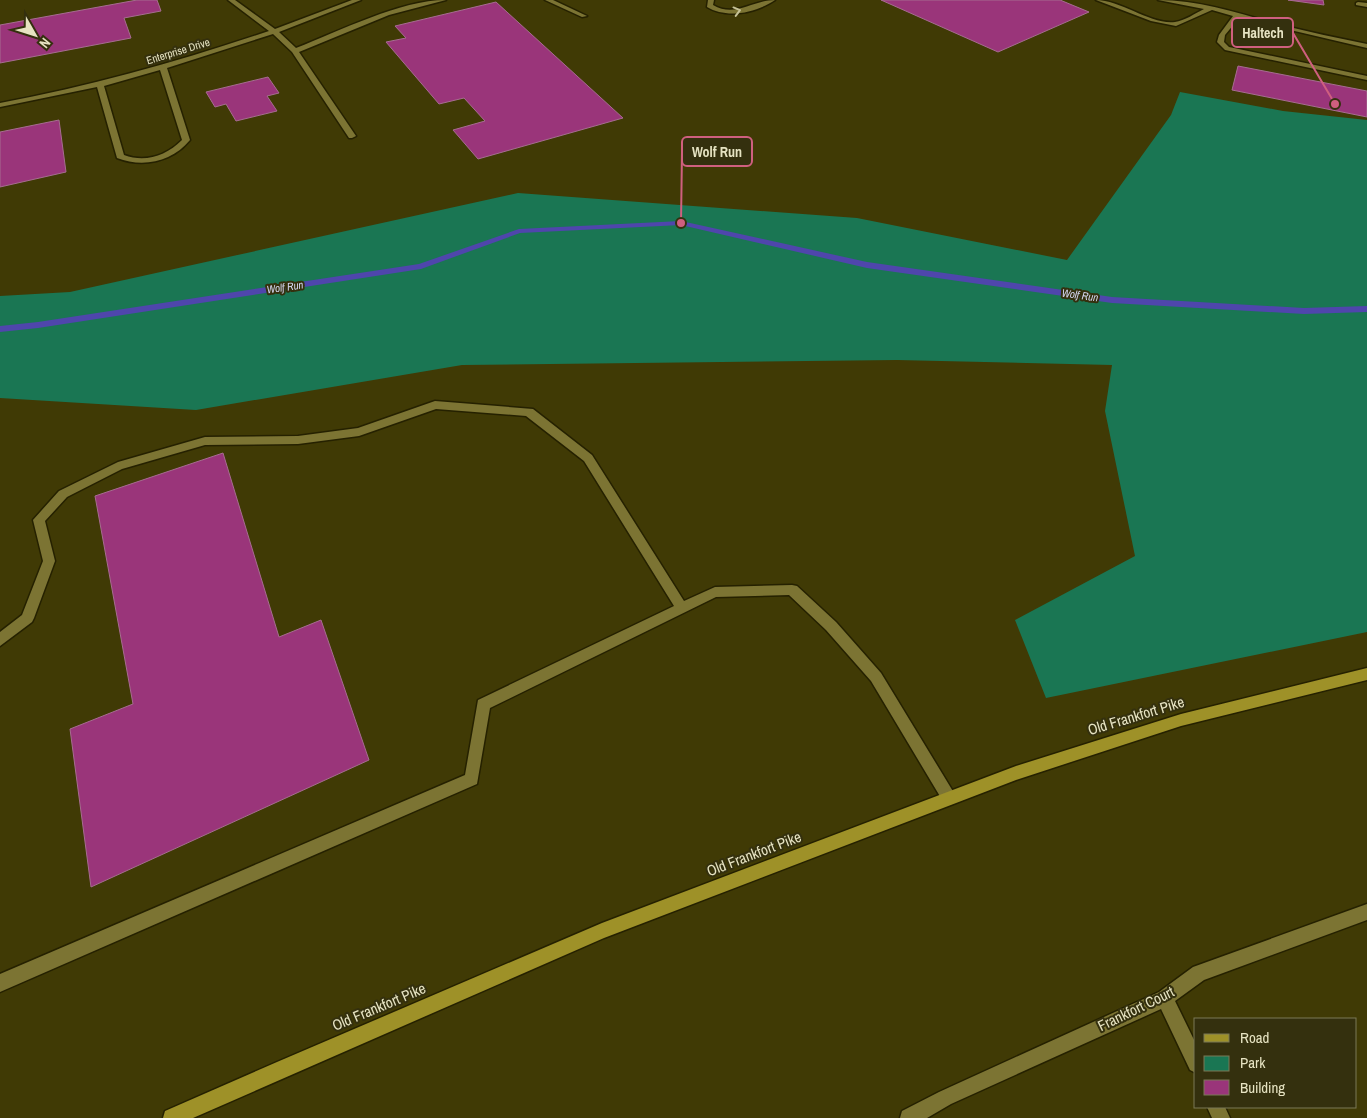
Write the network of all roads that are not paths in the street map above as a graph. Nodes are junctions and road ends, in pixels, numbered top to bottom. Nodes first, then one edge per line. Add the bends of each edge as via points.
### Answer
1 (231, 0) edge
2 (358, 0) edge
3 (443, 0) edge
4 (548, 0) edge
5 (711, 0) edge
6 (772, 0) edge
7 (1099, 0) edge
8 (1161, 0) edge
9 (1198, 0) edge
10 (1358, 4) dead end
11 (1367, 5) edge
12 (1211, 8) junction
13 (584, 16) dead end
14 (1237, 16) junction
15 (275, 32) junction
16 (1367, 46) edge
17 (295, 51) junction
18 (163, 68) junction
19 (1367, 78) edge
20 (100, 84) junction
21 (0, 105) edge
22 (352, 136) dead end
23 (682, 608) junction
24 (0, 640) edge
25 (1367, 674) edge
26 (949, 798) junction
27 (1367, 912) edge
28 (0, 983) edge
29 (1164, 998) junction
30 (1194, 1060) edge
31 (172, 1118) edge
32 (909, 1118) edge

1 - 15 street
2 - 15 street, Enterprise Drive
3 - 17 street via 387,14
4 - 13 street
5 -> 6 street via 709,6 716,12 731,14
7 - 12 street via 1153,20 1176,24
8 - 12 street
9 - 12 street
10 - 11 street
12 - 14 street
14 - 16 street
14 - 19 street via 1222,35 1220,42 1227,49
15 - 17 street
15 - 18 street, Enterprise Drive
17 - 22 street
18 - 20 street, Enterprise Drive
18 - 20 street via 186,140 166,156 143,162 120,156
20 - 21 street, Enterprise Drive
23 - 24 street via 588,458 528,412 435,405 359,432 298,440 205,441 118,466 63,494 39,520 49,561 27,618
23 - 26 street via 715,592 792,590 831,626 876,677
23 - 28 street via 483,704 472,780
25 - 26 main road, Old Frankfort Pike via 1181,720
26 - 31 main road, Old Frankfort Pike via 602,931
27 - 29 street, Frankfort Court via 1200,974
29 - 30 street
29 - 32 street, Frankfort Court via 945,1098

